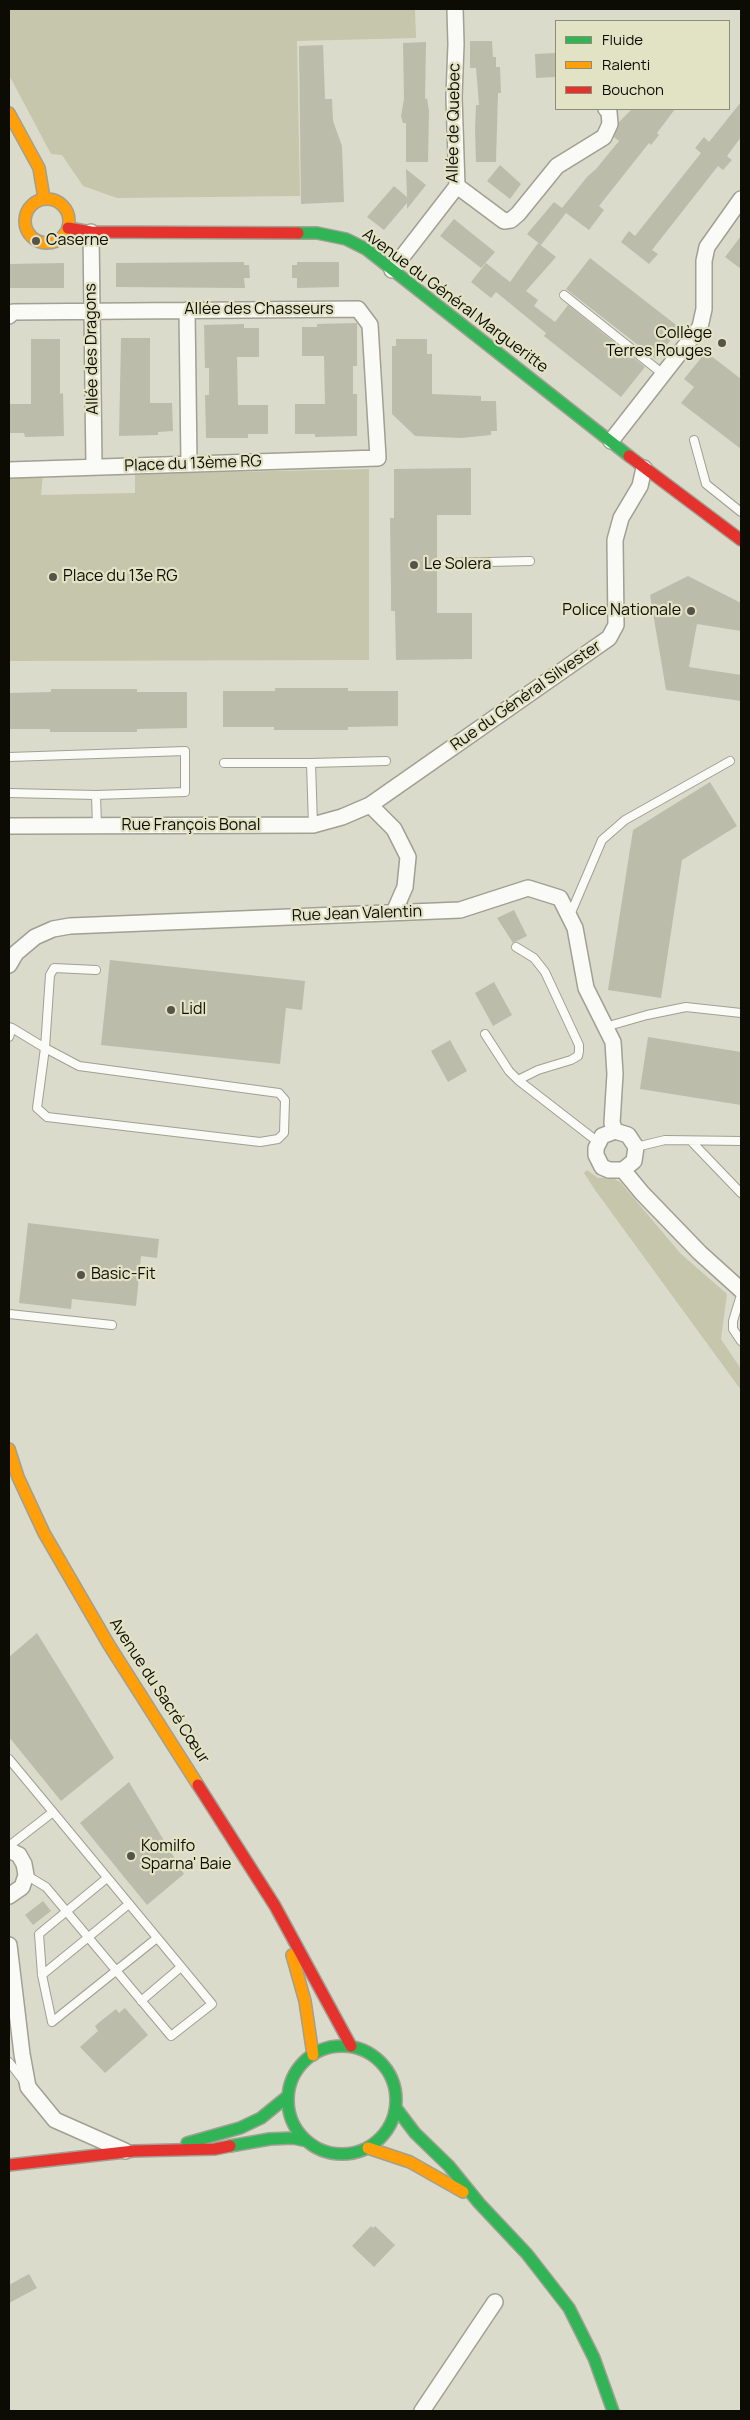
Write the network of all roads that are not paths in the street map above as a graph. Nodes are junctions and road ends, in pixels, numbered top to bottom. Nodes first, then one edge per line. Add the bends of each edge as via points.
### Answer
1 (455, 9) edge
2 (607, 110) edge
3 (9, 113) edge
4 (457, 186) junction
5 (44, 198) junction
6 (741, 199) edge
7 (68, 228) junction
8 (92, 232) junction
9 (392, 270) junction
10 (564, 295) dead end
11 (187, 310) junction
12 (90, 311) junction
13 (9, 316) edge
14 (663, 374) junction
15 (694, 440) dead end
16 (611, 441) junction
17 (378, 458) joint
18 (189, 464) junction
19 (94, 467) junction
20 (644, 468) junction
21 (9, 470) edge
22 (741, 512) edge
23 (741, 540) edge
24 (530, 560) dead end
25 (447, 563) dead end
26 (9, 757) edge
27 (386, 761) dead end
28 (730, 761) dead end
29 (224, 763) dead end
30 (311, 763) junction
31 (9, 793) edge
32 (96, 796) junction
33 (370, 805) junction
34 (313, 825) junction
35 (9, 826) edge
36 (97, 826) junction
37 (394, 912) junction
38 (569, 917) junction
39 (516, 947) dead end
40 (9, 965) edge
41 (96, 970) dead end
42 (741, 1014) edge
43 (605, 1027) junction
44 (10, 1028) edge
45 (485, 1034) dead end
46 (9, 1037) edge
47 (45, 1048) junction
48 (518, 1080) junction
49 (615, 1131) junction
50 (691, 1141) junction
51 (741, 1141) edge
52 (598, 1142) junction
53 (636, 1147) junction
54 (623, 1170) junction
55 (741, 1193) edge
56 (741, 1290) edge
57 (741, 1295) edge
58 (9, 1314) edge
59 (112, 1325) dead end
60 (741, 1341) edge
61 (9, 1449) edge
62 (13, 1478) edge
63 (9, 1759) edge
64 (53, 1812) junction
65 (9, 1848) edge
66 (26, 1875) junction
67 (107, 1878) junction
68 (9, 1896) edge
69 (128, 1904) junction
70 (275, 1906) junction
71 (66, 1912) junction
72 (88, 1937) junction
73 (157, 1938) junction
74 (9, 1945) edge
75 (181, 1967) junction
76 (115, 1970) junction
77 (42, 1975) junction
78 (141, 2001) junction
79 (351, 2046) junction
80 (313, 2055) junction
81 (9, 2062) edge
82 (28, 2087) junction
83 (288, 2096) junction
84 (396, 2108) junction
85 (307, 2141) junction
86 (169, 2148) junction
87 (368, 2148) junction
88 (126, 2152) junction
89 (9, 2165) edge
90 (479, 2203) junction
91 (495, 2302) dead end
92 (422, 2411) edge
93 (613, 2411) edge

1 - 4 street, Allée de Quebec
2 - 4 street via 610,124 604,137 557,166 511,220 504,221
3 - 5 main road via 39,168
4 - 9 street, Allée de Quebec
5 - 7 main road via 64,206 69,217
5 - 7 main road via 29,207 21,225 36,240 45,243 54,242
6 - 14 street via 707,247 704,310 700,326
7 - 8 main road, Avenue du Général Margueritte
8 - 9 main road, Avenue du Général Margueritte via 317,233 346,239
8 - 12 street, Allée des Dragons
9 - 16 main road, Avenue du Général Margueritte
10 - 14 lane
11 - 12 street, Allée des Chasseurs
11 - 17 street, Allée des Chasseurs via 358,309 370,325
11 - 18 street
12 - 13 street, Allée des Chasseurs via 13,312
12 - 19 street, Allée des Dragons
14 - 16 street
15 - 22 lane via 706,484
16 - 20 main road, Avenue du Général Margueritte
17 - 18 street, Place du 13ème RG
18 - 19 street, Place du 13ème RG
19 - 21 street, Place du 13ème RG
20 - 23 main road, Avenue du Général Margueritte
20 - 33 street, Rue du Général Silvester via 640,486 621,518 615,540 616,625 609,638
24 - 25 lane
26 - 32 lane via 185,751 185,792
27 - 30 lane
28 - 38 lane via 625,820 602,840
29 - 30 lane
30 - 34 lane
31 - 32 lane
32 - 36 lane
33 - 34 street, Rue François Bonal
33 - 37 street via 394,829 408,857 405,887
34 - 36 street, Rue François Bonal
35 - 36 street, Rue François Bonal
37 - 38 street, Rue Jean Valentin via 460,910 528,888 560,898
37 - 40 street, Rue Jean Valentin via 70,926 52,929 35,937 16,953
38 - 43 street, Rue Jean Valentin via 575,928 586,988
39 - 48 lane via 534,958 545,972 579,1051 578,1056 571,1060
41 - 47 lane via 54,968 50,975
42 - 43 lane via 686,1007
43 - 49 street, Rue Jean Valentin via 613,1042 612,1123
44 - 46 lane
44 - 47 lane
45 - 48 lane
47 - 47 lane via 79,1066 279,1093 285,1100 284,1133 278,1139 260,1142 47,1117 37,1108
48 - 52 lane
49 - 52 street
49 - 53 street via 628,1135
50 - 51 lane
50 - 53 lane via 665,1140
50 - 55 lane
52 - 54 street via 596,1155 602,1167
53 - 54 street via 634,1161
54 - 56 street via 700,1253
57 - 60 lane via 733,1329
58 - 59 lane
61 - 62 main road, Avenue du Sacré Cœur
62 - 70 main road, Avenue du Sacré Cœur via 23,1490 108,1645
63 - 64 lane
64 - 65 lane
64 - 67 lane
65 - 66 street via 19,1855
66 - 68 street via 22,1887
66 - 71 lane via 46,1887
67 - 69 lane
67 - 71 lane
69 - 72 lane
69 - 73 lane
70 - 79 main road, Avenue du Sacré Cœur
70 - 80 main road, Avenue du Sacré Cœur via 304,2001
71 - 72 lane
71 - 77 lane via 39,1934
72 - 76 lane
72 - 77 lane
73 - 75 lane
73 - 76 lane
74 - 82 street
75 - 78 lane
75 - 78 lane via 212,2004 171,2036
76 - 77 lane via 52,2022
76 - 78 lane
79 - 80 main road via 338,2045
79 - 84 main road via 369,2052 386,2068 396,2089
80 - 83 main road via 301,2064 291,2080
81 - 82 lane
82 - 88 street via 55,2120
83 - 85 main road via 292,2121
83 - 86 main road via 261,2118 240,2128
84 - 87 main road via 392,2122 381,2138
84 - 90 main road
85 - 86 main road via 270,2139 215,2149
85 - 87 main road via 336,2154 350,2154
86 - 88 main road
87 - 90 main road via 410,2162
88 - 89 main road
90 - 93 main road via 527,2254 569,2308 594,2358
91 - 92 street

